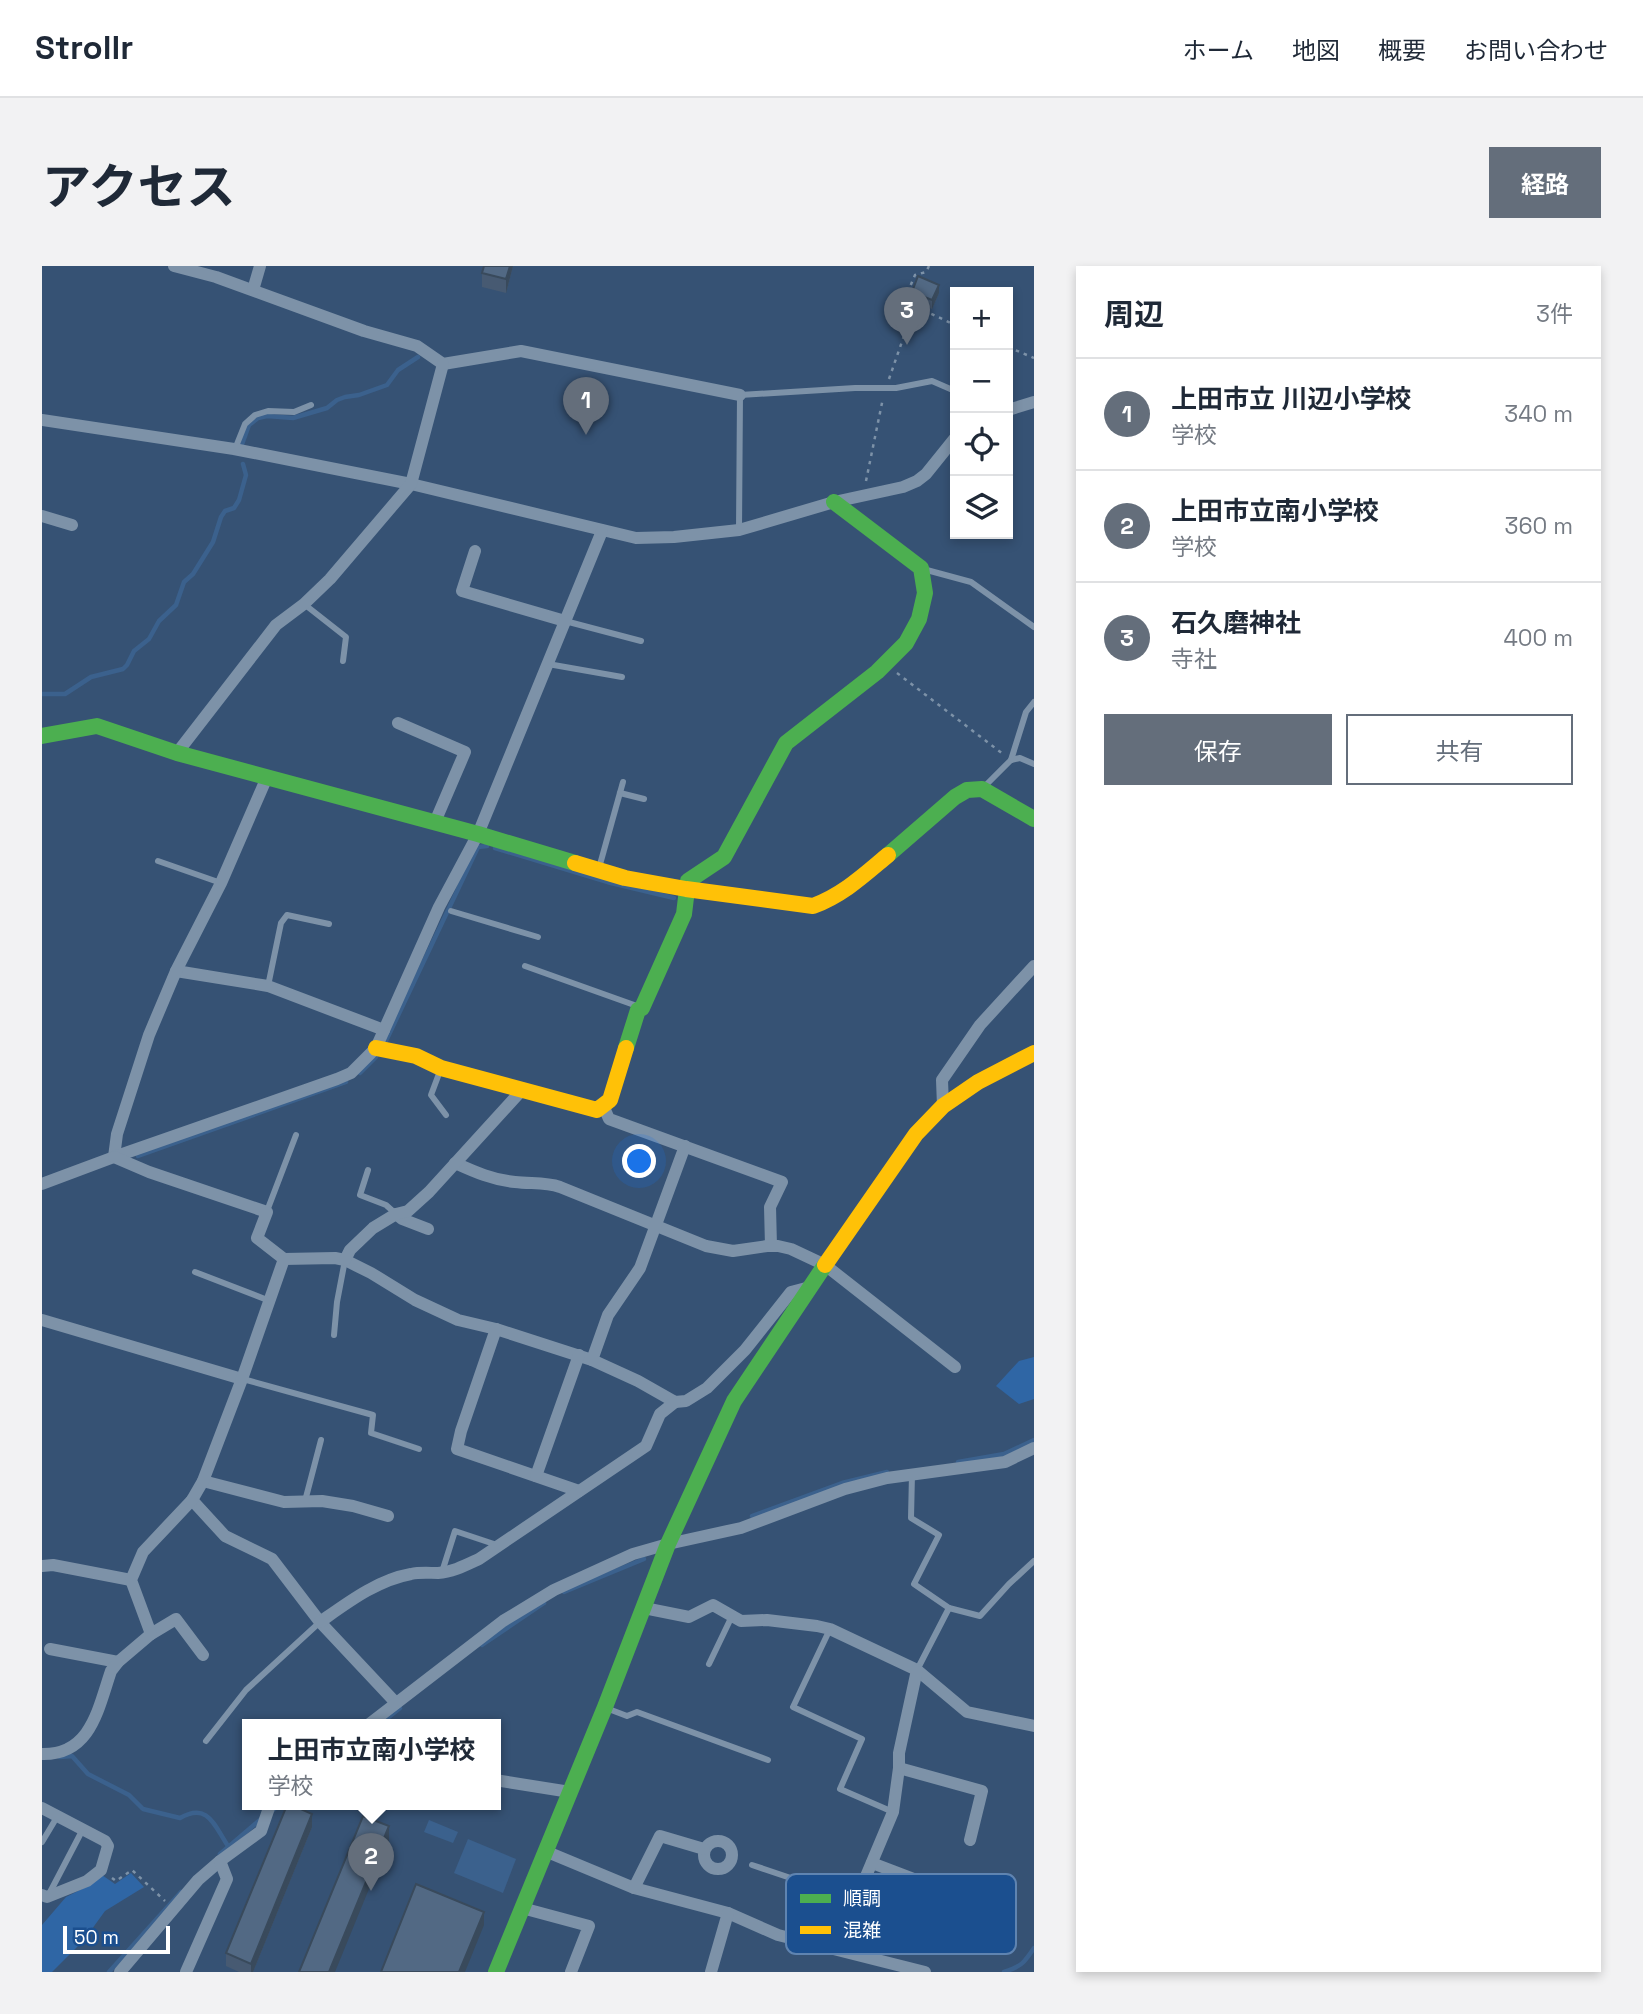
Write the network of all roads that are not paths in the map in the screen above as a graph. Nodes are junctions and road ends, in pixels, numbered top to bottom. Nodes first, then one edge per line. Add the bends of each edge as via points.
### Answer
1 (174, 266) edge
2 (260, 266) edge
3 (253, 290) junction
4 (443, 364) junction
5 (950, 389) edge
6 (740, 395) junction
7 (1034, 402) edge
8 (312, 405) dead end
9 (1013, 408) edge
10 (42, 420) edge
11 (950, 444) edge
12 (234, 449) junction
13 (411, 484) junction
14 (834, 502) junction
15 (42, 516) edge
16 (72, 525) dead end
17 (739, 530) junction
18 (602, 531) junction
19 (475, 551) dead end
20 (921, 568) junction
21 (304, 604) junction
22 (565, 621) junction
23 (1033, 624) edge
24 (641, 641) dead end
25 (343, 661) dead end
26 (548, 664) junction
27 (622, 677) dead end
28 (1034, 702) edge
29 (398, 723) dead end
30 (42, 736) edge
31 (177, 753) junction
32 (1011, 760) junction
33 (1034, 764) edge
34 (267, 777) junction
35 (623, 782) dead end
36 (982, 789) junction
37 (620, 793) junction
38 (644, 799) dead end
39 (1034, 819) edge
40 (435, 822) junction
41 (478, 834) junction
42 (158, 861) dead end
43 (598, 870) junction
44 (221, 883) junction
45 (686, 889) junction
46 (445, 909) junction
47 (329, 924) dead end
48 (538, 937) dead end
49 (525, 966) dead end
50 (1034, 966) edge
51 (176, 971) junction
52 (268, 986) junction
53 (642, 1008) junction
54 (384, 1030) junction
55 (376, 1048) junction
56 (1034, 1052) edge
57 (441, 1068) junction
58 (522, 1090) junction
59 (603, 1105) junction
60 (943, 1106) junction
61 (446, 1115) dead end
62 (296, 1135) dead end
63 (685, 1146) junction
64 (114, 1157) junction
65 (455, 1164) junction
66 (368, 1170) dead end
67 (42, 1184) edge
68 (267, 1212) junction
69 (396, 1214) junction
70 (655, 1225) junction
71 (428, 1229) dead end
72 (771, 1245) junction
73 (284, 1259) junction
74 (345, 1260) junction
75 (825, 1265) junction
76 (195, 1272) dead end
77 (810, 1287) junction
78 (270, 1301) junction
79 (42, 1320) edge
80 (496, 1329) junction
81 (334, 1335) dead end
82 (579, 1355) junction
83 (592, 1360) junction
84 (955, 1367) dead end
85 (242, 1379) junction
86 (676, 1402) junction
87 (321, 1440) dead end
88 (1034, 1448) edge
89 (419, 1449) dead end
90 (912, 1475) junction
91 (536, 1476) junction
92 (203, 1481) junction
93 (579, 1491) junction
94 (192, 1500) junction
95 (305, 1501) junction
96 (388, 1516) dead end
97 (668, 1544) junction
98 (499, 1546) junction
99 (1034, 1561) edge
100 (42, 1566) edge
101 (442, 1573) junction
102 (131, 1580) junction
103 (644, 1608) junction
104 (949, 1608) junction
105 (732, 1616) junction
106 (320, 1622) junction
107 (830, 1629) junction
108 (151, 1634) junction
109 (50, 1649) dead end
110 (203, 1655) dead end
111 (118, 1662) junction
112 (709, 1664) dead end
113 (917, 1670) junction
114 (396, 1703) junction
115 (605, 1707) junction
116 (376, 1719) edge
117 (1034, 1726) edge
118 (206, 1741) dead end
119 (42, 1754) edge
120 (768, 1760) dead end
121 (899, 1768) junction
122 (501, 1781) edge
123 (570, 1792) junction
124 (42, 1808) edge
125 (268, 1810) edge
126 (893, 1812) junction
127 (57, 1817) junction
128 (83, 1829) junction
129 (970, 1840) dead end
130 (42, 1842) edge
131 (704, 1849) dead end
132 (545, 1852) junction
133 (220, 1861) junction
134 (873, 1863) junction
135 (752, 1865) dead end
136 (868, 1874) edge
137 (902, 1874) edge
138 (786, 1876) edge
139 (634, 1888) junction
140 (45, 1896) edge
141 (522, 1908) junction
142 (729, 1913) junction
143 (786, 1937) edge
144 (855, 1954) edge
145 (120, 1972) edge
146 (186, 1972) edge
147 (496, 1972) edge
148 (571, 1972) edge
149 (711, 1972) edge
150 (925, 1972) edge

1 - 3 street
2 - 3 street
3 - 4 street via 417,346
4 - 6 street via 521,351
4 - 13 street
5 - 6 lane via 932,381 896,388
6 - 17 lane
7 - 9 street
8 - 12 lane via 249,418
10 - 12 street
11 - 14 street via 917,481
12 - 13 street
13 - 18 street
13 - 21 street
14 - 17 street
14 - 20 street
15 - 16 street
17 - 18 street via 636,538
18 - 22 street
19 - 22 street via 462,591
20 - 23 lane via 971,582
20 - 45 street via 925,593 919,620 906,643 786,743 724,856 688,881
21 - 25 lane via 346,637
21 - 31 street via 276,625
22 - 24 lane
22 - 26 street
26 - 27 lane
26 - 41 street
28 - 32 lane via 1026,712
29 - 40 street via 465,752
30 - 31 street via 97,726
31 - 34 street
32 - 33 lane via 1020,758
32 - 36 lane
34 - 40 street
34 - 44 street
35 - 37 lane
36 - 39 street
36 - 45 street via 956,797 849,888 813,906
37 - 38 lane
37 - 43 lane
40 - 41 street
41 - 43 street
41 - 46 street
42 - 44 lane
43 - 45 street
44 - 51 street
45 - 53 street via 684,914
46 - 48 lane
46 - 54 street
47 - 52 lane via 287,915 281,923
49 - 53 lane
50 - 60 street via 980,1025 942,1080
51 - 52 street
51 - 64 street via 149,1035
52 - 54 street
53 - 59 street via 610,1100
54 - 55 street
55 - 57 street via 416,1056
55 - 64 street via 351,1073 337,1079
56 - 60 street
57 - 58 street
57 - 61 lane via 431,1095
58 - 59 street via 597,1110
58 - 65 street
59 - 63 street via 609,1119
60 - 75 street via 916,1134
62 - 68 lane
63 - 70 street
63 - 72 street via 782,1182 770,1207
64 - 67 street
64 - 68 street
65 - 69 street via 408,1210
65 - 70 street via 496,1179 560,1186
66 - 69 lane via 360,1195
68 - 73 street via 257,1238
69 - 71 street
69 - 74 street via 373,1228
70 - 72 street via 722,1250
70 - 83 street via 640,1268 608,1315
72 - 75 street
73 - 74 street
73 - 78 street
74 - 80 street via 458,1320
74 - 81 lane
75 - 77 street
75 - 84 street
76 - 78 lane
77 - 86 street via 792,1292 707,1388
77 - 97 street via 734,1401
78 - 85 street
79 - 85 street
80 - 82 street
80 - 91 street via 457,1449
82 - 83 street
82 - 91 street
83 - 86 street
85 - 89 lane via 373,1415 370,1433
85 - 92 street
86 - 93 street via 660,1414 646,1446
87 - 95 lane
88 - 90 street via 1005,1462
90 - 97 street via 845,1489 741,1528
90 - 104 lane via 911,1518 939,1535 914,1584
91 - 93 street
92 - 94 street
92 - 95 street via 284,1502
93 - 98 street
94 - 102 street via 143,1552
94 - 106 street via 225,1536 272,1559
95 - 96 street via 353,1506
97 - 103 street
97 - 114 street via 633,1554 554,1590 503,1621
98 - 101 street via 463,1567
98 - 101 lane via 455,1531
99 - 104 lane via 980,1616
100 - 102 street
101 - 106 street via 393,1579 357,1596
102 - 108 street
103 - 105 street via 689,1617 713,1605
103 - 115 street
104 - 113 lane
105 - 107 street via 741,1621
105 - 112 lane
106 - 114 street
106 - 118 lane via 246,1690
107 - 113 street
107 - 126 lane via 793,1707 862,1739 840,1789
108 - 110 street via 176,1619
108 - 111 street
109 - 111 street
111 - 119 street via 86,1736 64,1751
113 - 117 street via 967,1712
113 - 121 street
114 - 116 street
115 - 120 lane via 627,1716 637,1712
115 - 123 street
121 - 126 street
121 - 129 street via 982,1791
122 - 123 street
123 - 132 street
124 - 127 street
125 - 133 street via 261,1831
126 - 134 street
127 - 128 street
127 - 130 lane
128 - 140 lane
128 - 140 street via 108,1846 101,1870 87,1881
131 - 139 street via 660,1836
132 - 139 street
132 - 141 street
133 - 145 street via 198,1880
133 - 146 street via 227,1879
134 - 136 street
134 - 137 street
135 - 138 lane
139 - 142 street
141 - 147 street
141 - 148 street via 589,1926
142 - 143 street
142 - 149 street
144 - 150 street

